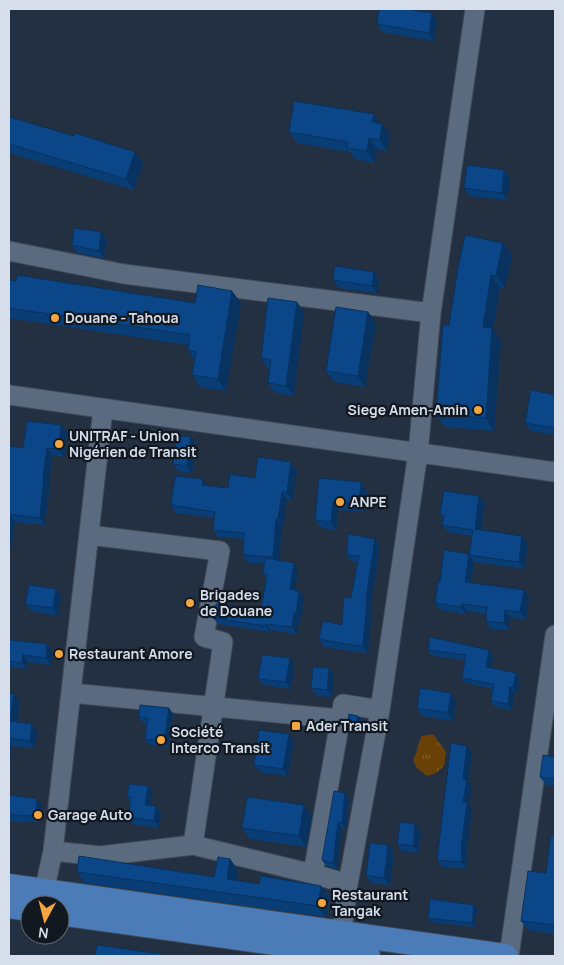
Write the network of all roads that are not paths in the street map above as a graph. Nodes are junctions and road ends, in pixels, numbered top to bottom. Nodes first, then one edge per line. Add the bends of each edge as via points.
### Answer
1 (475, 9) edge
2 (9, 252) edge
3 (431, 313) junction
4 (9, 396) edge
5 (104, 409) junction
6 (418, 453) junction
7 (555, 472) edge
8 (89, 535) junction
9 (555, 635) edge
10 (71, 692) junction
11 (215, 706) junction
12 (380, 710) junction
13 (340, 719) junction
14 (193, 845) junction
15 (53, 851) junction
16 (313, 874) junction
17 (348, 884) junction
18 (9, 886) edge
19 (34, 895) edge
20 (44, 895) edge
21 (70, 902) edge
22 (70, 914) edge
23 (339, 947) edge
24 (368, 956) edge
25 (505, 956) edge
26 (509, 956) edge

1 - 3 street
2 - 3 street via 124,274
3 - 6 street
4 - 5 street
5 - 6 street
5 - 8 street
6 - 7 street
6 - 12 street
8 - 10 street
8 - 11 street via 220,551 204,637 223,642
9 - 26 street
10 - 11 street
10 - 15 street
11 - 13 street
11 - 14 street
12 - 13 street via 343,704
12 - 17 street
13 - 16 street
14 - 15 street via 100,856
14 - 16 street
15 - 20 street
16 - 17 street
17 - 23 street
18 - 19 main road
21 - 23 main road
22 - 23 main road
23 - 24 main road
23 - 25 main road

